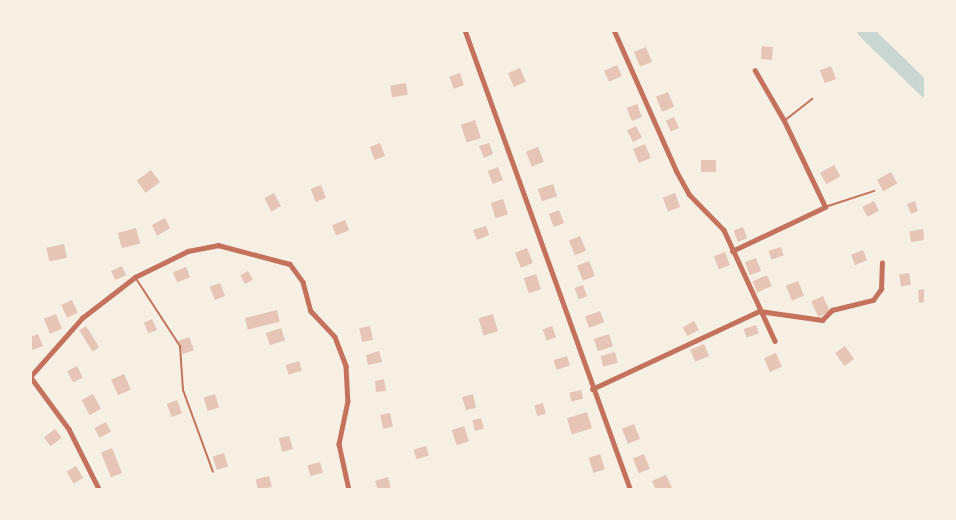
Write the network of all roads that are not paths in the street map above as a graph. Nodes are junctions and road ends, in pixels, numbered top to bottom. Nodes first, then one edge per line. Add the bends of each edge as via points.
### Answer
1 (465, 30) edge
2 (614, 30) edge
3 (755, 71) dead end
4 (812, 99) dead end
5 (784, 121) junction
6 (874, 191) dead end
7 (825, 207) junction
8 (732, 251) junction
9 (882, 263) dead end
10 (135, 277) junction
11 (759, 311) junction
12 (775, 341) dead end
13 (30, 376) edge
14 (592, 389) junction
15 (213, 472) dead end
16 (99, 490) edge
17 (349, 490) edge
18 (631, 490) edge

1 - 14 street
2 - 8 street via 689,194 724,230
3 - 5 street
4 - 5 lane
5 - 7 street
6 - 7 lane
7 - 8 street
8 - 11 street
9 - 11 street via 881,289 873,300 832,310 822,320
10 - 13 street via 82,318
10 - 15 lane via 180,346 183,390
10 - 17 street via 203,246 231,246 290,264 303,282 311,311 335,337 346,366 348,400 339,444
11 - 12 street
11 - 14 street
13 - 16 street via 69,430
14 - 18 street

